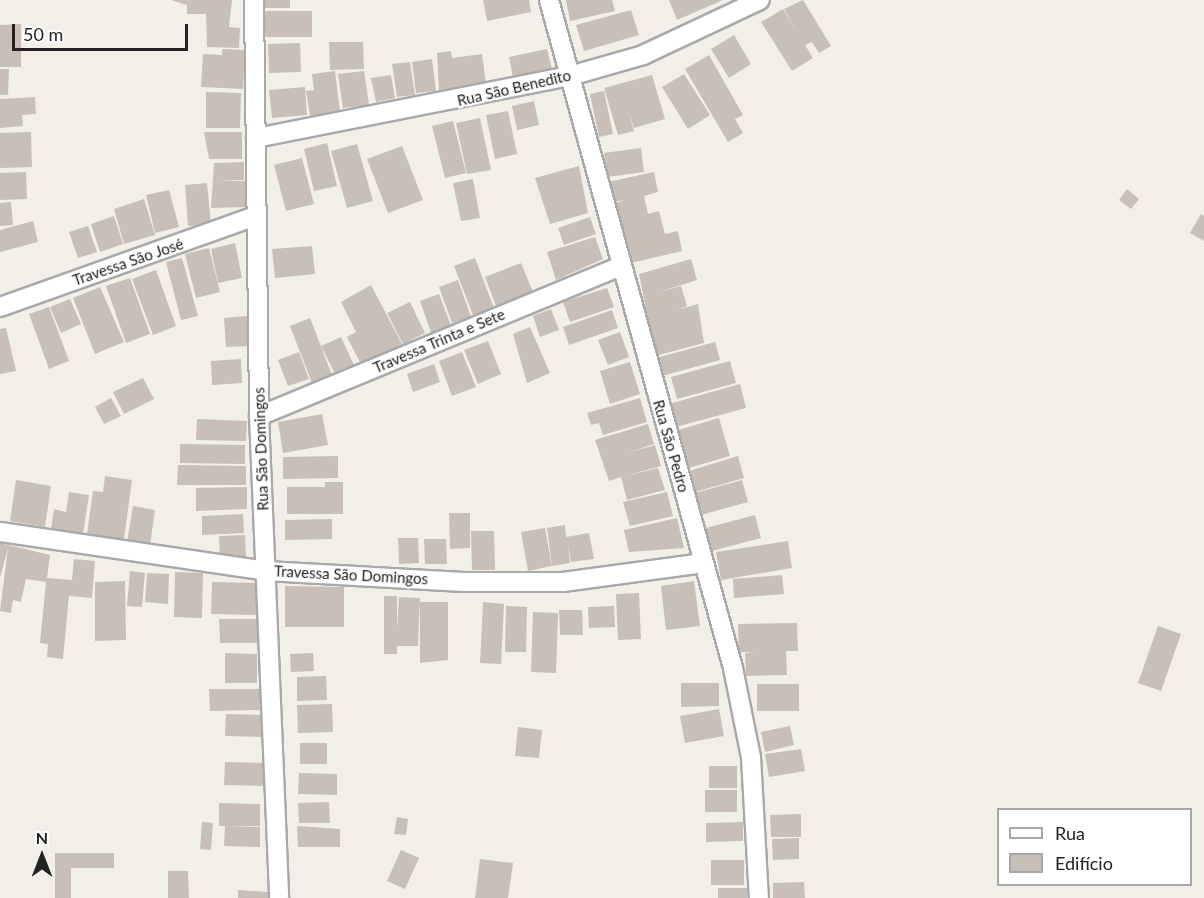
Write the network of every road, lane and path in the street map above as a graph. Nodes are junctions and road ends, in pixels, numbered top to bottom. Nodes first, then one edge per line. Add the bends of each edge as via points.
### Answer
1 (254, 0) edge
2 (549, 0) edge
3 (760, 0) edge
4 (570, 76) junction
5 (256, 138) junction
6 (256, 216) junction
7 (619, 267) junction
8 (0, 307) edge
9 (259, 416) junction
10 (0, 532) edge
11 (704, 563) junction
12 (266, 571) junction
13 (279, 898) edge
14 (759, 898) edge

1 - 5 street, Rua São Domingos
2 - 4 street, Rua São Pedro
3 - 4 street, Rua São Benedito via 643,55
4 - 5 street, Rua São Benedito
4 - 7 street, Rua São Pedro
5 - 6 street, Rua São Domingos
6 - 8 street, Travessa São José
6 - 9 street, Rua São Domingos
7 - 9 street, Travessa Trinta e Sete
7 - 11 street, Rua São Pedro
9 - 12 street, Rua São Domingos
10 - 12 street, Travessa São Domingos
11 - 12 street, Travessa São Domingos via 563,582
11 - 14 street, Rua São Pedro via 751,757
12 - 13 street, Rua São Domingos

